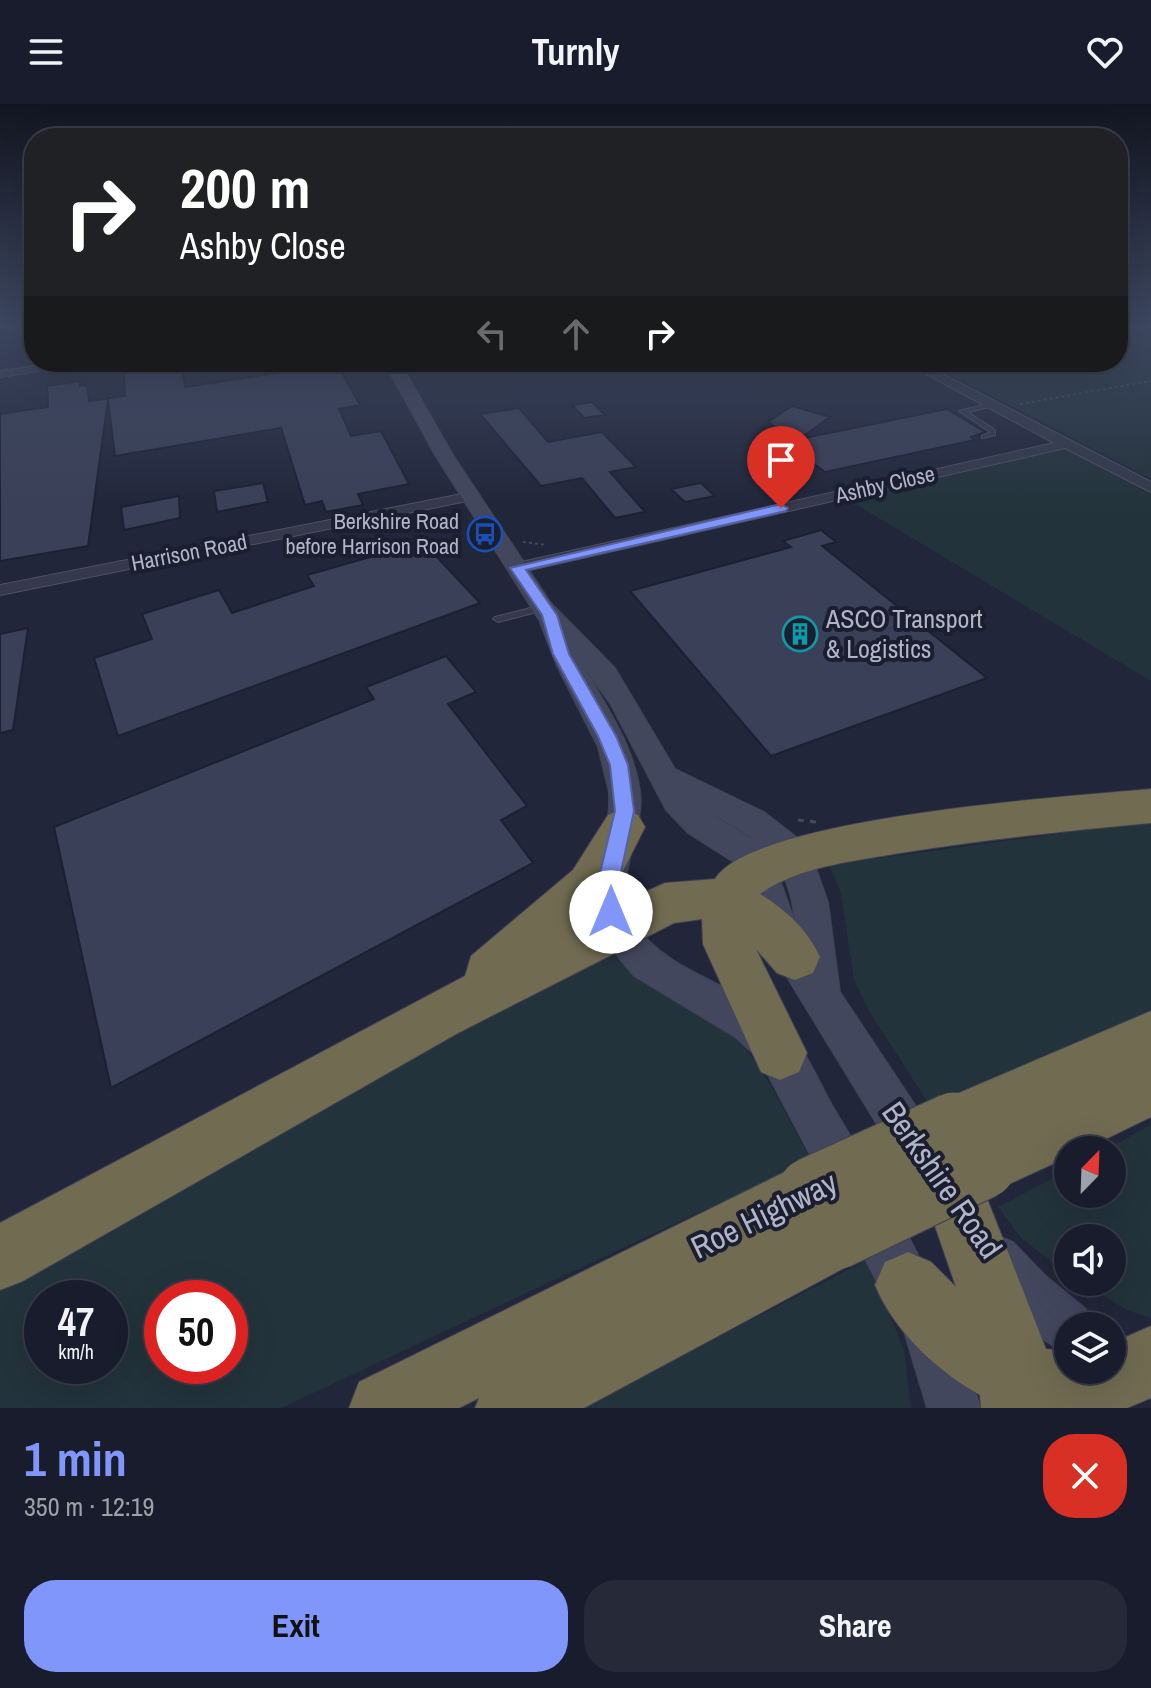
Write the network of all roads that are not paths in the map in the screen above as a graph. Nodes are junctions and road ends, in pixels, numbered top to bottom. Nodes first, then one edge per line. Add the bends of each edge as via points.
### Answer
1 (406, 385) edge
2 (954, 385) edge
3 (992, 405) junction
4 (984, 437) dead end
5 (1066, 444) junction
6 (1151, 488) edge
7 (472, 496) junction
8 (517, 568) junction
9 (0, 590) edge
10 (546, 612) junction
11 (498, 619) dead end
12 (1151, 806) edge
13 (623, 827) junction
14 (775, 852) junction
15 (728, 901) junction
16 (616, 926) junction
17 (795, 957) junction
18 (439, 1015) junction
19 (832, 1018) junction
20 (1151, 1038) edge
21 (780, 1053) junction
22 (1151, 1088) edge
23 (968, 1171) junction
24 (824, 1214) junction
25 (0, 1258) edge
26 (908, 1285) junction
27 (1054, 1315) edge
28 (1136, 1369) edge
29 (1017, 1392) edge
30 (385, 1408) edge
31 (511, 1408) edge
32 (954, 1408) edge

1 - 7 main road
2 - 3 street
3 - 4 lane via 962,411 992,430
3 - 5 street
5 - 6 street
5 - 8 street, Ashby Close
7 - 8 main road
7 - 9 street, Harrison Road
8 - 10 main road
10 - 11 lane
10 - 13 main road via 561,654 619,765
10 - 14 main road via 605,674 664,776
12 - 14 highway
13 - 16 main road via 609,877
13 - 18 highway via 589,884
14 - 15 highway via 736,884
14 - 17 main road, Berkshire Road via 773,916
14 - 19 main road, Berkshire Road via 808,889 817,962
15 - 16 highway via 677,901
15 - 17 highway via 759,917
15 - 21 highway via 728,944
16 - 18 highway
16 - 21 main road via 626,943 657,971 736,1014
17 - 19 main road, Berkshire Road
18 - 25 highway
19 - 23 main road, Berkshire Road
20 - 23 highway, Roe Highway
21 - 26 main road
22 - 23 highway, Roe Highway
23 - 24 highway, Roe Highway, bridge
23 - 27 main road, Berkshire Road via 1028,1294
23 - 29 highway
24 - 30 highway, Roe Highway
24 - 31 highway, Roe Highway
26 - 29 highway via 940,1323
26 - 32 main road via 933,1340
28 - 29 highway via 1102,1383 1070,1388 1035,1384

